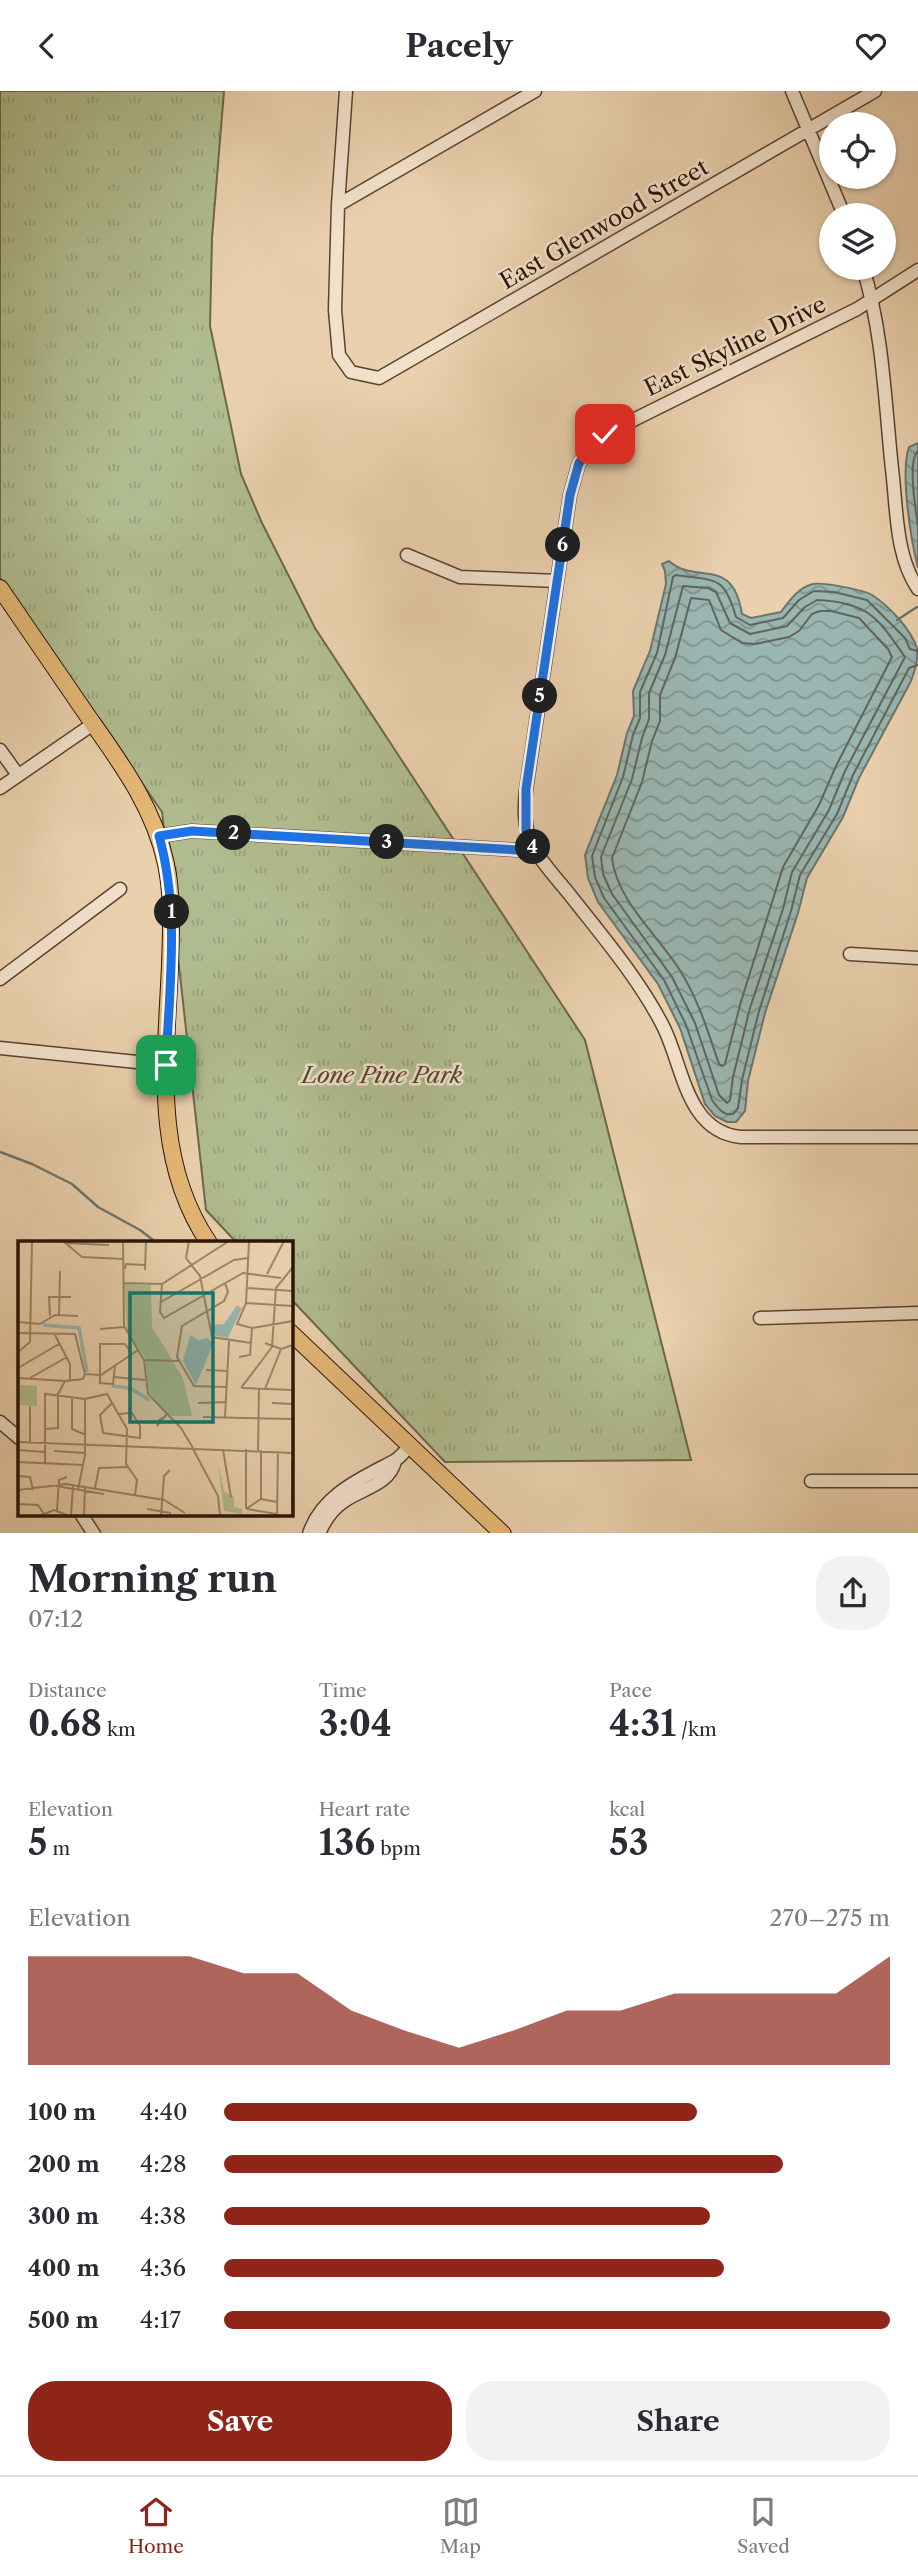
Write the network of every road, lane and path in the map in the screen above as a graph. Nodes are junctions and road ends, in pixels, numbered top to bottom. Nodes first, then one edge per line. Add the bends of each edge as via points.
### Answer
1 (345, 91) edge
2 (535, 91) edge
3 (792, 91) edge
4 (875, 91) edge
5 (807, 130) junction
6 (839, 203) edge
7 (338, 205) junction
8 (918, 270) edge
9 (866, 280) edge
10 (872, 300) junction
11 (407, 555) dead end
12 (557, 581) junction
13 (0, 588) edge
14 (918, 589) edge
15 (93, 724) junction
16 (0, 750) edge
17 (18, 775) junction
18 (0, 788) edge
19 (159, 836) junction
20 (535, 851) junction
21 (120, 889) dead end
22 (850, 954) dead end
23 (918, 958) edge
24 (0, 979) edge
25 (0, 1048) edge
26 (166, 1065) junction
27 (918, 1137) edge
28 (208, 1241) edge
29 (918, 1313) edge
30 (760, 1318) dead end
31 (292, 1334) edge
32 (0, 1422) edge
33 (18, 1437) edge
34 (410, 1445) junction
35 (811, 1481) dead end
36 (918, 1481) edge
37 (327, 1510) junction
38 (82, 1516) edge
39 (93, 1533) edge
40 (310, 1533) edge
41 (319, 1533) edge
42 (502, 1533) edge

1 - 7 street
2 - 7 street
3 - 5 street
4 - 5 street, East Glenwood Street
5 - 6 street
5 - 7 street, East Glenwood Street via 379,378 351,372 339,355 335,310
8 - 10 street, East Skyline Drive
9 - 10 street
10 - 12 street, East Skyline Drive via 605,434 579,463
10 - 14 street via 903,557
11 - 12 street via 460,576
12 - 20 street via 526,789 526,830
13 - 15 main road
15 - 17 street
15 - 19 main road via 133,782
16 - 17 street
17 - 18 street
19 - 20 street via 192,831
19 - 26 main road via 172,907
20 - 27 street via 649,1001 672,1044 698,1112 715,1128 741,1136
21 - 24 street
22 - 23 street
25 - 26 street
26 - 28 main road via 167,1121 175,1167
29 - 30 street
31 - 34 main road
32 - 33 street
34 - 37 street via 395,1461 386,1463 382,1473 334,1496
34 - 42 main road
35 - 36 street
37 - 40 street
37 - 41 street
38 - 39 street

